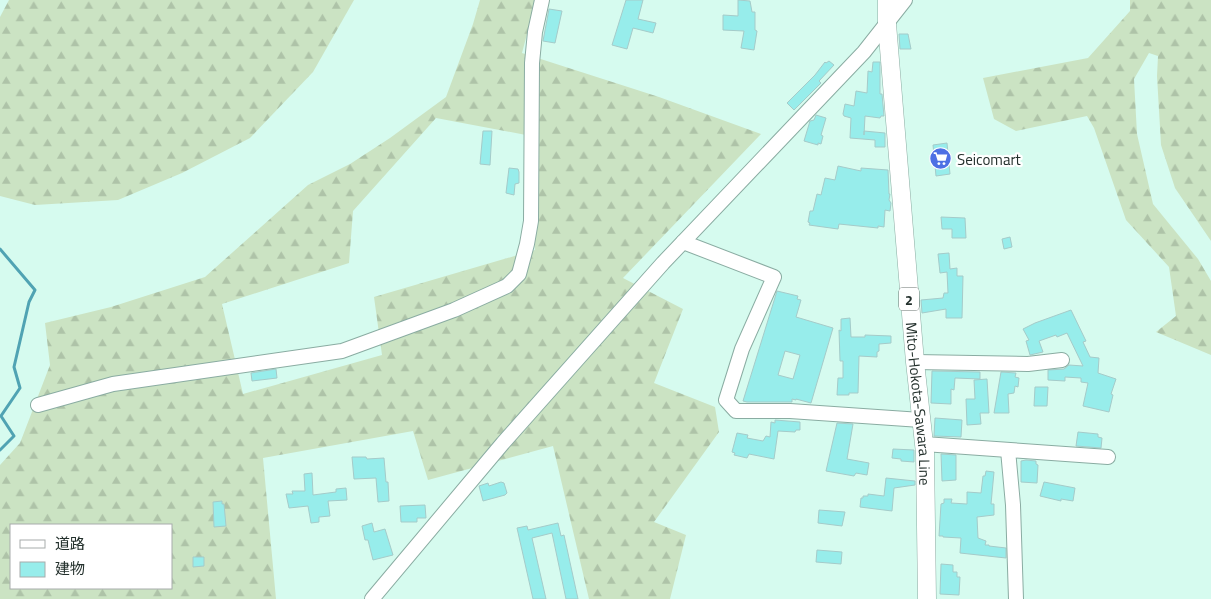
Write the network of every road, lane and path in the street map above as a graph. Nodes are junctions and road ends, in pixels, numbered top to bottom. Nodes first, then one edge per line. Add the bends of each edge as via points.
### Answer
1 (542, 0) edge
2 (887, 0) edge
3 (905, 0) edge
4 (887, 24) junction
5 (683, 242) junction
6 (1062, 360) dead end
7 (915, 362) junction
8 (38, 405) dead end
9 (921, 420) junction
10 (924, 444) junction
11 (1008, 450) junction
12 (1108, 457) dead end
13 (372, 599) edge
14 (927, 599) edge
15 (1016, 599) edge

1 - 8 street via 532,63 528,244 519,274 507,286 454,310 342,351 113,384
2 - 4 main road, Mito-Hokota-Sawara Line / 2
3 - 4 street
4 - 5 street
4 - 7 main road, Mito-Hokota-Sawara Line / 2
5 - 9 street via 774,277 742,349 726,400 736,412 790,411
5 - 13 street via 503,443
6 - 7 street via 1028,364
7 - 9 main road, Mito-Hokota-Sawara Line / 2
9 - 10 main road, Mito-Hokota-Sawara Line / 2
10 - 11 street
10 - 14 main road, Mito-Hokota-Sawara Line / 2
11 - 12 street
11 - 15 street

